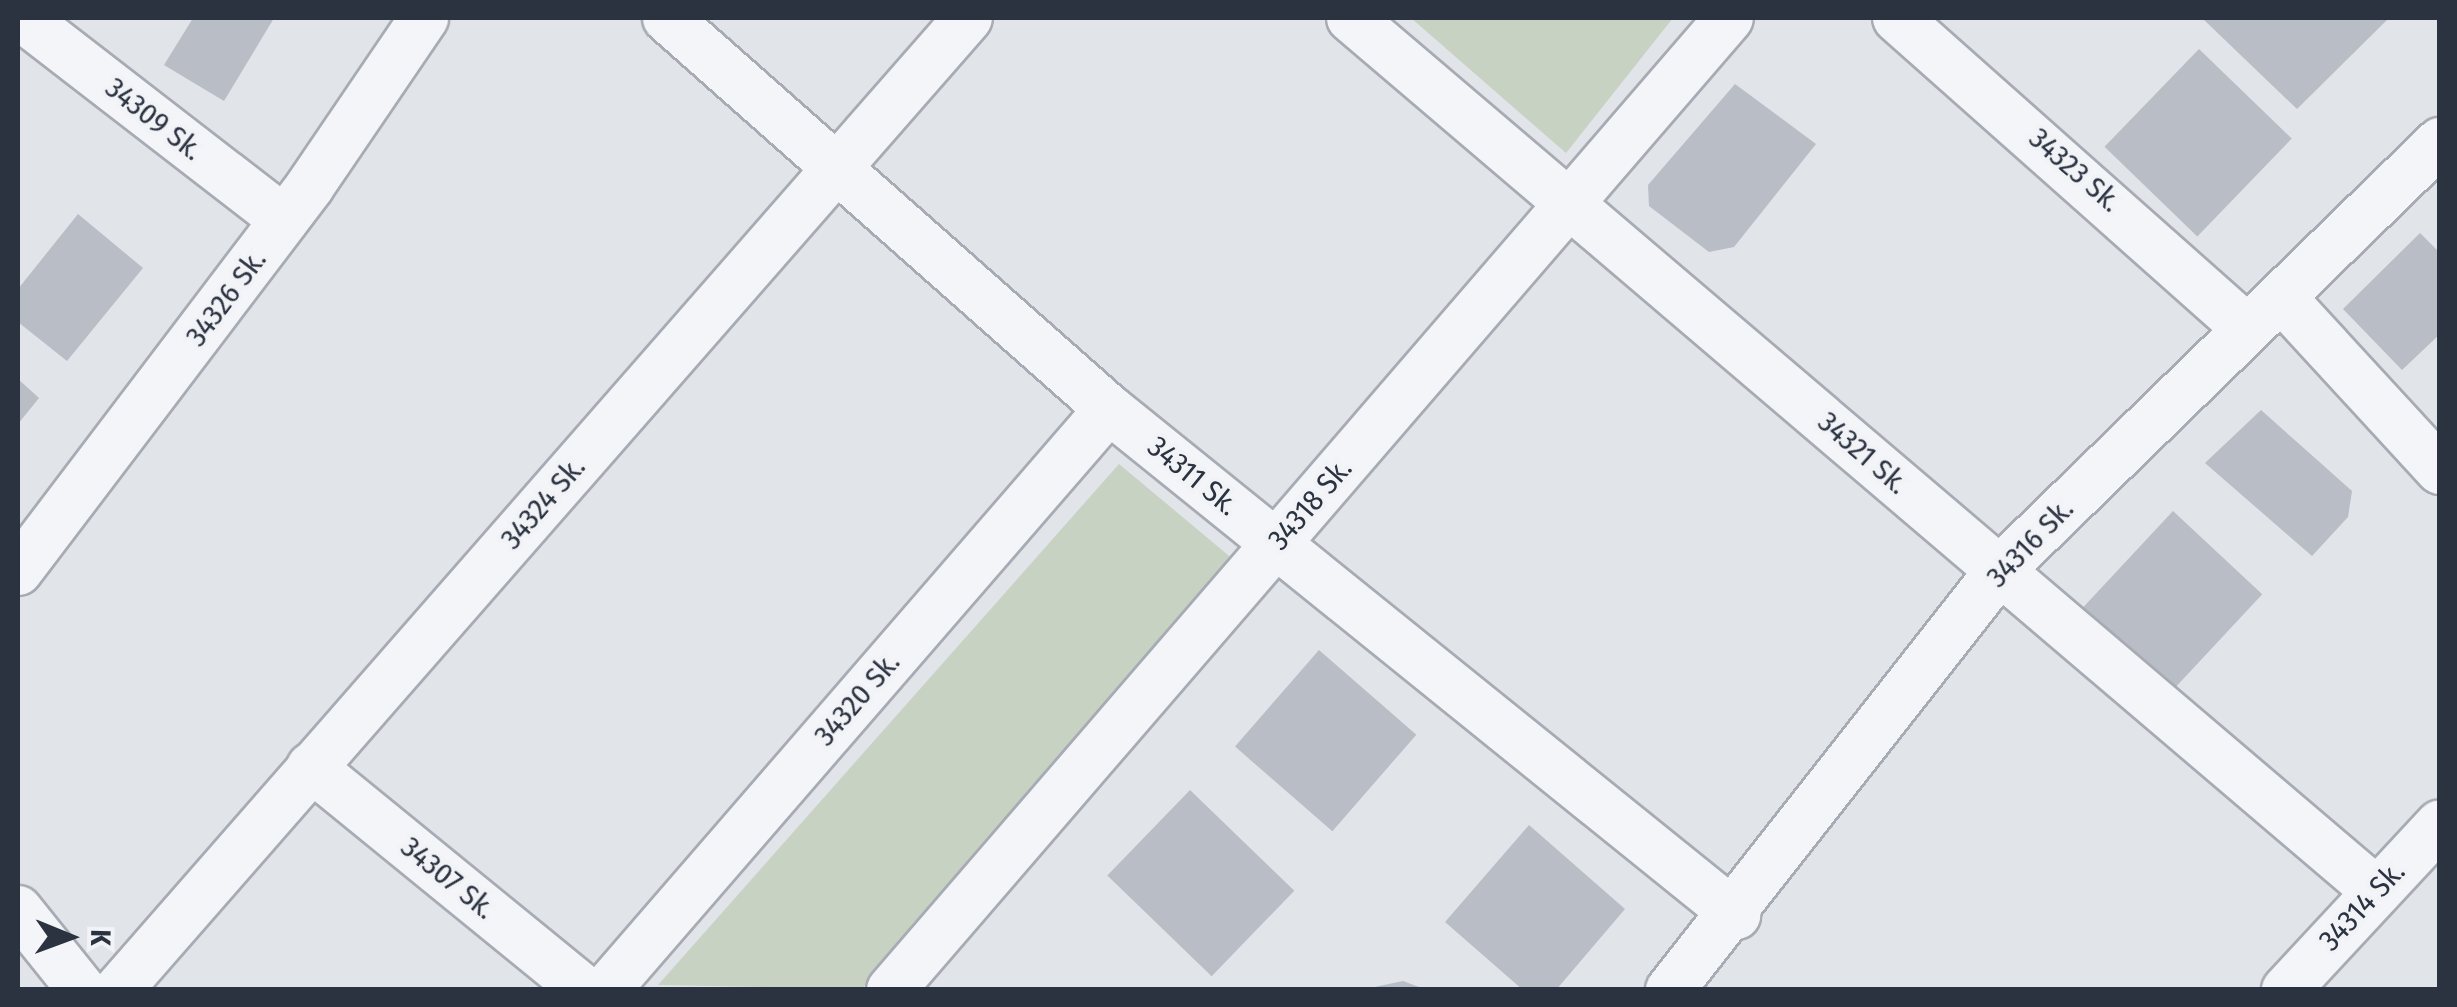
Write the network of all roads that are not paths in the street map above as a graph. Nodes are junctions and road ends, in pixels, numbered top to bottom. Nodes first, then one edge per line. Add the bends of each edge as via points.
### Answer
1 (23, 18) edge
2 (424, 18) edge
3 (667, 18) edge
4 (968, 18) edge
5 (1351, 18) edge
6 (1729, 18) edge
7 (1896, 18) edge
8 (2440, 142) edge
9 (833, 173) junction
10 (1570, 202) junction
11 (284, 220) junction
12 (2282, 296) junction
13 (2247, 329) junction
14 (1109, 409) junction
15 (2440, 470) edge
16 (1277, 543) junction
17 (2000, 570) junction
18 (18, 571) edge
19 (311, 767) junction
20 (2440, 824) edge
21 (2374, 890) junction
22 (18, 910) edge
23 (1736, 915) junction
24 (82, 990) edge
25 (118, 990) edge
26 (584, 990) edge
27 (606, 990) edge
28 (891, 990) edge
29 (1670, 990) edge
30 (2286, 990) edge

1 - 11 street, 34309 Sk.
2 - 11 street, 34326 Sk.
3 - 9 street, 34311 Sk.
4 - 9 street, 34324 Sk.
5 - 10 street, 34321 Sk.
6 - 10 street, 34318 Sk.
7 - 13 street, 34323 Sk.
8 - 12 street, 34316 Sk.
9 - 14 street, 34311 Sk.
9 - 19 street, 34324 Sk.
10 - 16 street, 34318 Sk.
10 - 17 street, 34321 Sk.
11 - 18 street, 34326 Sk.
12 - 13 street, 34316 Sk.
12 - 15 street
13 - 17 street, 34316 Sk.
14 - 16 street, 34311 Sk.
14 - 27 street, 34320 Sk.
16 - 23 street, 34311 Sk.
16 - 28 street, 34318 Sk.
17 - 21 street, 34321 Sk.
17 - 23 street, 34316 Sk.
19 - 25 street, 34324 Sk.
19 - 26 street, 34307 Sk.
20 - 21 street, 34314 Sk.
21 - 30 street, 34314 Sk.
22 - 24 street
23 - 29 street, 34316 Sk.

